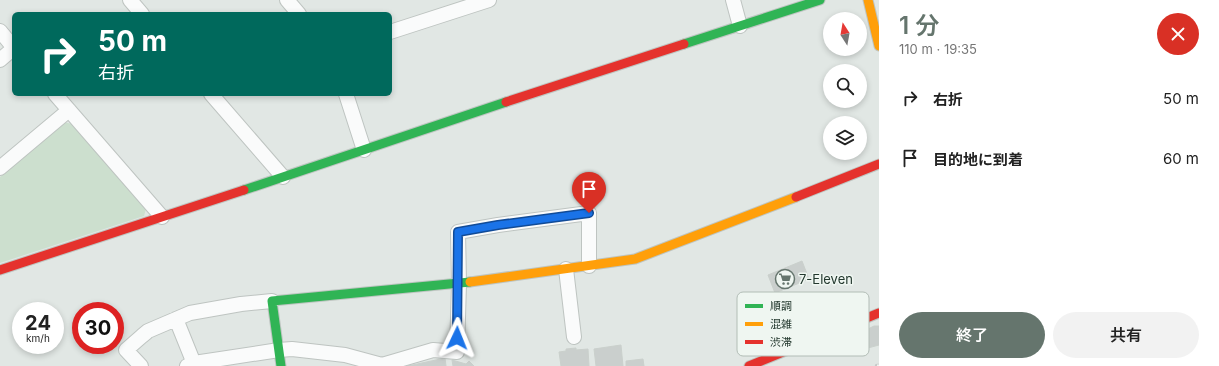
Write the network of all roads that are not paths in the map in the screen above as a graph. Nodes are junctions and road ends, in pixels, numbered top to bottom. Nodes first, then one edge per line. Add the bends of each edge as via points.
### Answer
1 (130, 0) edge
2 (489, 0) edge
3 (733, 0) edge
4 (820, 0) edge
5 (868, 0) edge
6 (140, 12) edge
7 (740, 26) junction
8 (0, 31) edge
9 (392, 31) edge
10 (12, 46) edge
11 (879, 46) edge
12 (12, 50) edge
13 (0, 60) edge
14 (57, 96) edge
15 (213, 96) edge
16 (347, 96) edge
17 (69, 110) junction
18 (364, 150) junction
19 (879, 164) edge
20 (0, 168) edge
21 (283, 177) junction
22 (162, 217) junction
23 (589, 266) junction
24 (566, 269) junction
25 (0, 270) edge
26 (459, 283) junction
27 (272, 301) junction
28 (879, 313) edge
29 (869, 317) edge
30 (176, 319) junction
31 (574, 337) dead end
32 (279, 350) junction
33 (774, 356) edge
34 (192, 365) edge
35 (142, 366) edge
36 (282, 366) edge
37 (749, 366) edge

1 - 6 street
2 - 9 street
3 - 7 street
4 - 7 main road
5 - 11 main road
7 - 18 main road
8 - 10 street
12 - 13 street
14 - 17 street
15 - 21 street
16 - 18 street
17 - 20 street
17 - 22 street
18 - 21 main road
19 - 23 main road via 650,254 635,259
21 - 22 main road
22 - 25 main road
23 - 24 main road
23 - 26 street via 589,213 458,232
24 - 26 main road
24 - 31 street
26 - 27 main road
26 - 32 street via 457,352 433,350 382,365 346,355
27 - 30 street via 190,313
27 - 32 main road
28 - 29 main road
30 - 34 street
30 - 35 street via 148,332 126,350
32 - 34 street
32 - 36 main road
33 - 37 main road

